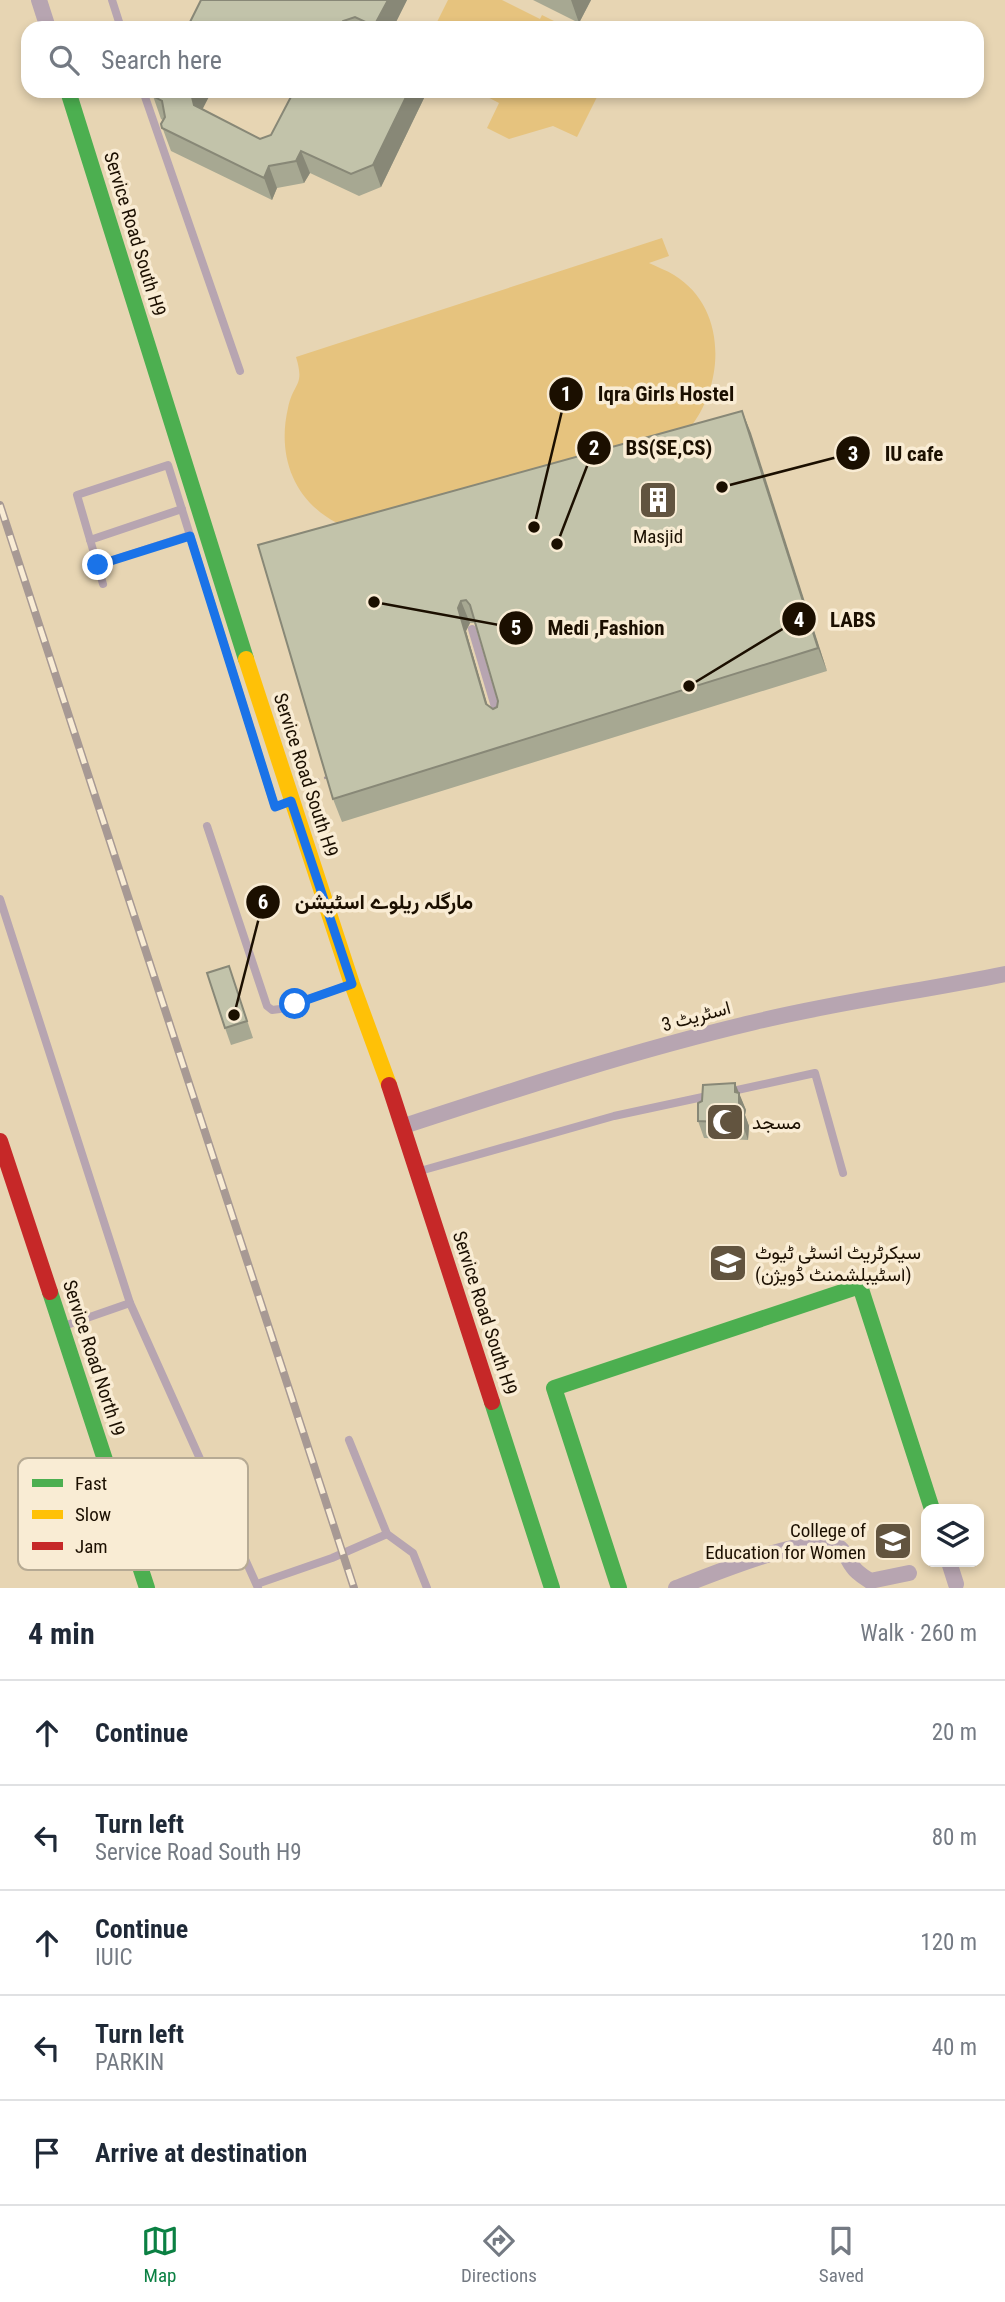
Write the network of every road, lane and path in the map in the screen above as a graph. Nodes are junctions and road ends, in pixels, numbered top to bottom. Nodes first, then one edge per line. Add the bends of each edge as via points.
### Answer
1 (39, 0) edge
2 (112, 0) edge
3 (46, 21) edge
4 (119, 21) edge
5 (70, 98) edge
6 (145, 98) edge
7 (240, 371) dead end
8 (181, 505) junction
9 (190, 536) junction
10 (90, 540) junction
11 (98, 565) junction
12 (103, 584) dead end
13 (472, 629) edge
14 (500, 724) edge
15 (332, 775) edge
16 (289, 795) junction
17 (206, 826) dead end
18 (0, 899) edge
19 (1005, 974) edge
20 (352, 984) junction
21 (404, 1126) junction
22 (0, 1141) edge
23 (417, 1172) junction
24 (843, 1173) dead end
25 (130, 1303) junction
26 (61, 1327) junction
27 (349, 1440) dead end
28 (104, 1458) edge
29 (200, 1458) edge
30 (930, 1504) edge
31 (387, 1534) junction
32 (248, 1566) edge
33 (951, 1567) edge
34 (141, 1570) edge
35 (909, 1573) dead end
36 (956, 1584) dead end
37 (257, 1586) edge
38 (679, 1587) edge
39 (147, 1588) edge
40 (427, 1588) edge
41 (552, 1588) edge
42 (619, 1588) edge

1 - 3 street
2 - 4 lane
5 - 16 street, Service Road South H9
6 - 7 lane
8 - 9 lane
8 - 10 lane
8 - 10 lane via 168,466 77,495
9 - 11 lane
9 - 16 lane via 275,807
10 - 11 lane
11 - 12 lane
13 - 14 lane
15 - 16 path
16 - 20 street, Service Road South H9
17 - 20 lane via 267,1006 280,1009
18 - 25 lane
19 - 21 street, اسٹریٹ 3 via 755,1022 567,1073
20 - 21 street, Service Road South H9
21 - 23 street, Service Road South H9
22 - 26 street, Service Road North I9
23 - 24 lane via 614,1116 815,1073
23 - 41 street, Service Road South H9
25 - 26 lane
25 - 29 lane
26 - 28 street, Service Road North I9
27 - 31 lane
30 - 42 street via 860,1286 554,1388
31 - 37 lane
31 - 40 lane via 412,1553
32 - 37 lane
33 - 36 street
34 - 39 street, Service Road North I9
35 - 38 street via 870,1581 854,1569 844,1551 825,1542 797,1546

